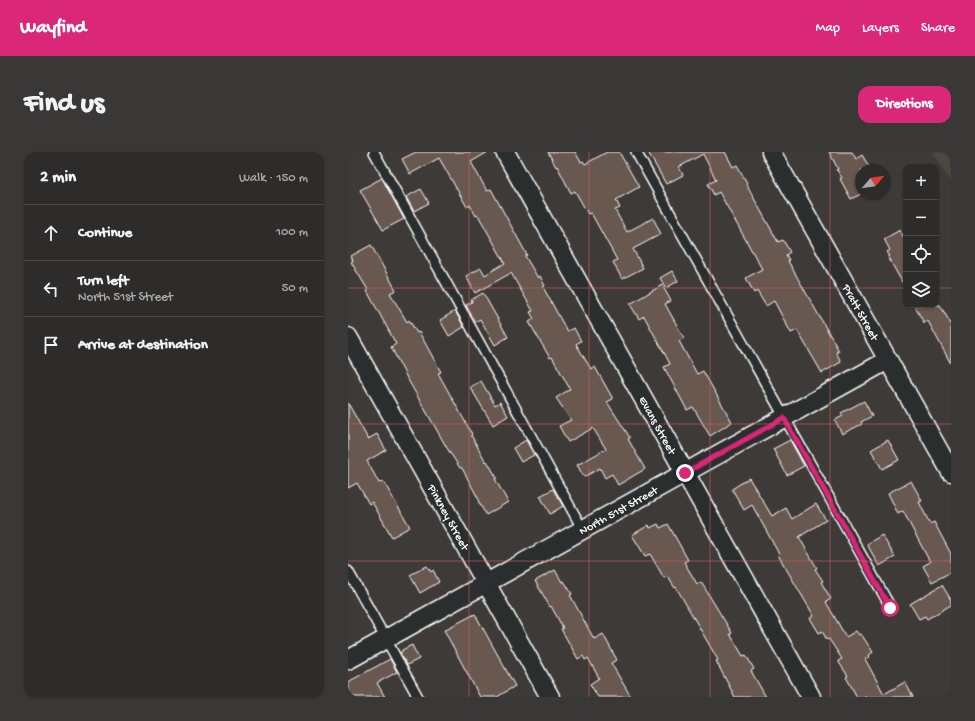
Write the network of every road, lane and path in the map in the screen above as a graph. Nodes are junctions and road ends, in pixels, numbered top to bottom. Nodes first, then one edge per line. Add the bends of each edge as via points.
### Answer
1 (374, 152) edge
2 (505, 152) edge
3 (636, 152) edge
4 (771, 152) edge
5 (348, 338) edge
6 (888, 360) junction
7 (784, 418) junction
8 (951, 472) edge
9 (685, 473) junction
10 (583, 530) junction
11 (348, 571) edge
12 (486, 584) junction
13 (890, 608) dead end
14 (386, 639) junction
15 (348, 660) edge
16 (418, 697) edge
17 (550, 697) edge
18 (810, 697) edge

1 - 10 lane
2 - 9 street, Evans Street
3 - 7 lane
4 - 6 street, Pratt Street
5 - 12 street, Pinkney Street
6 - 7 street, North 51st Street
6 - 8 street, Pratt Street
7 - 9 street, North 51st Street
7 - 13 lane
9 - 10 street, North 51st Street
9 - 18 street, Evans Street
10 - 12 street, North 51st Street
11 - 14 lane
12 - 14 street, North 51st Street
12 - 17 street, Pinkney Street
14 - 15 street, North 51st Street
14 - 16 lane

